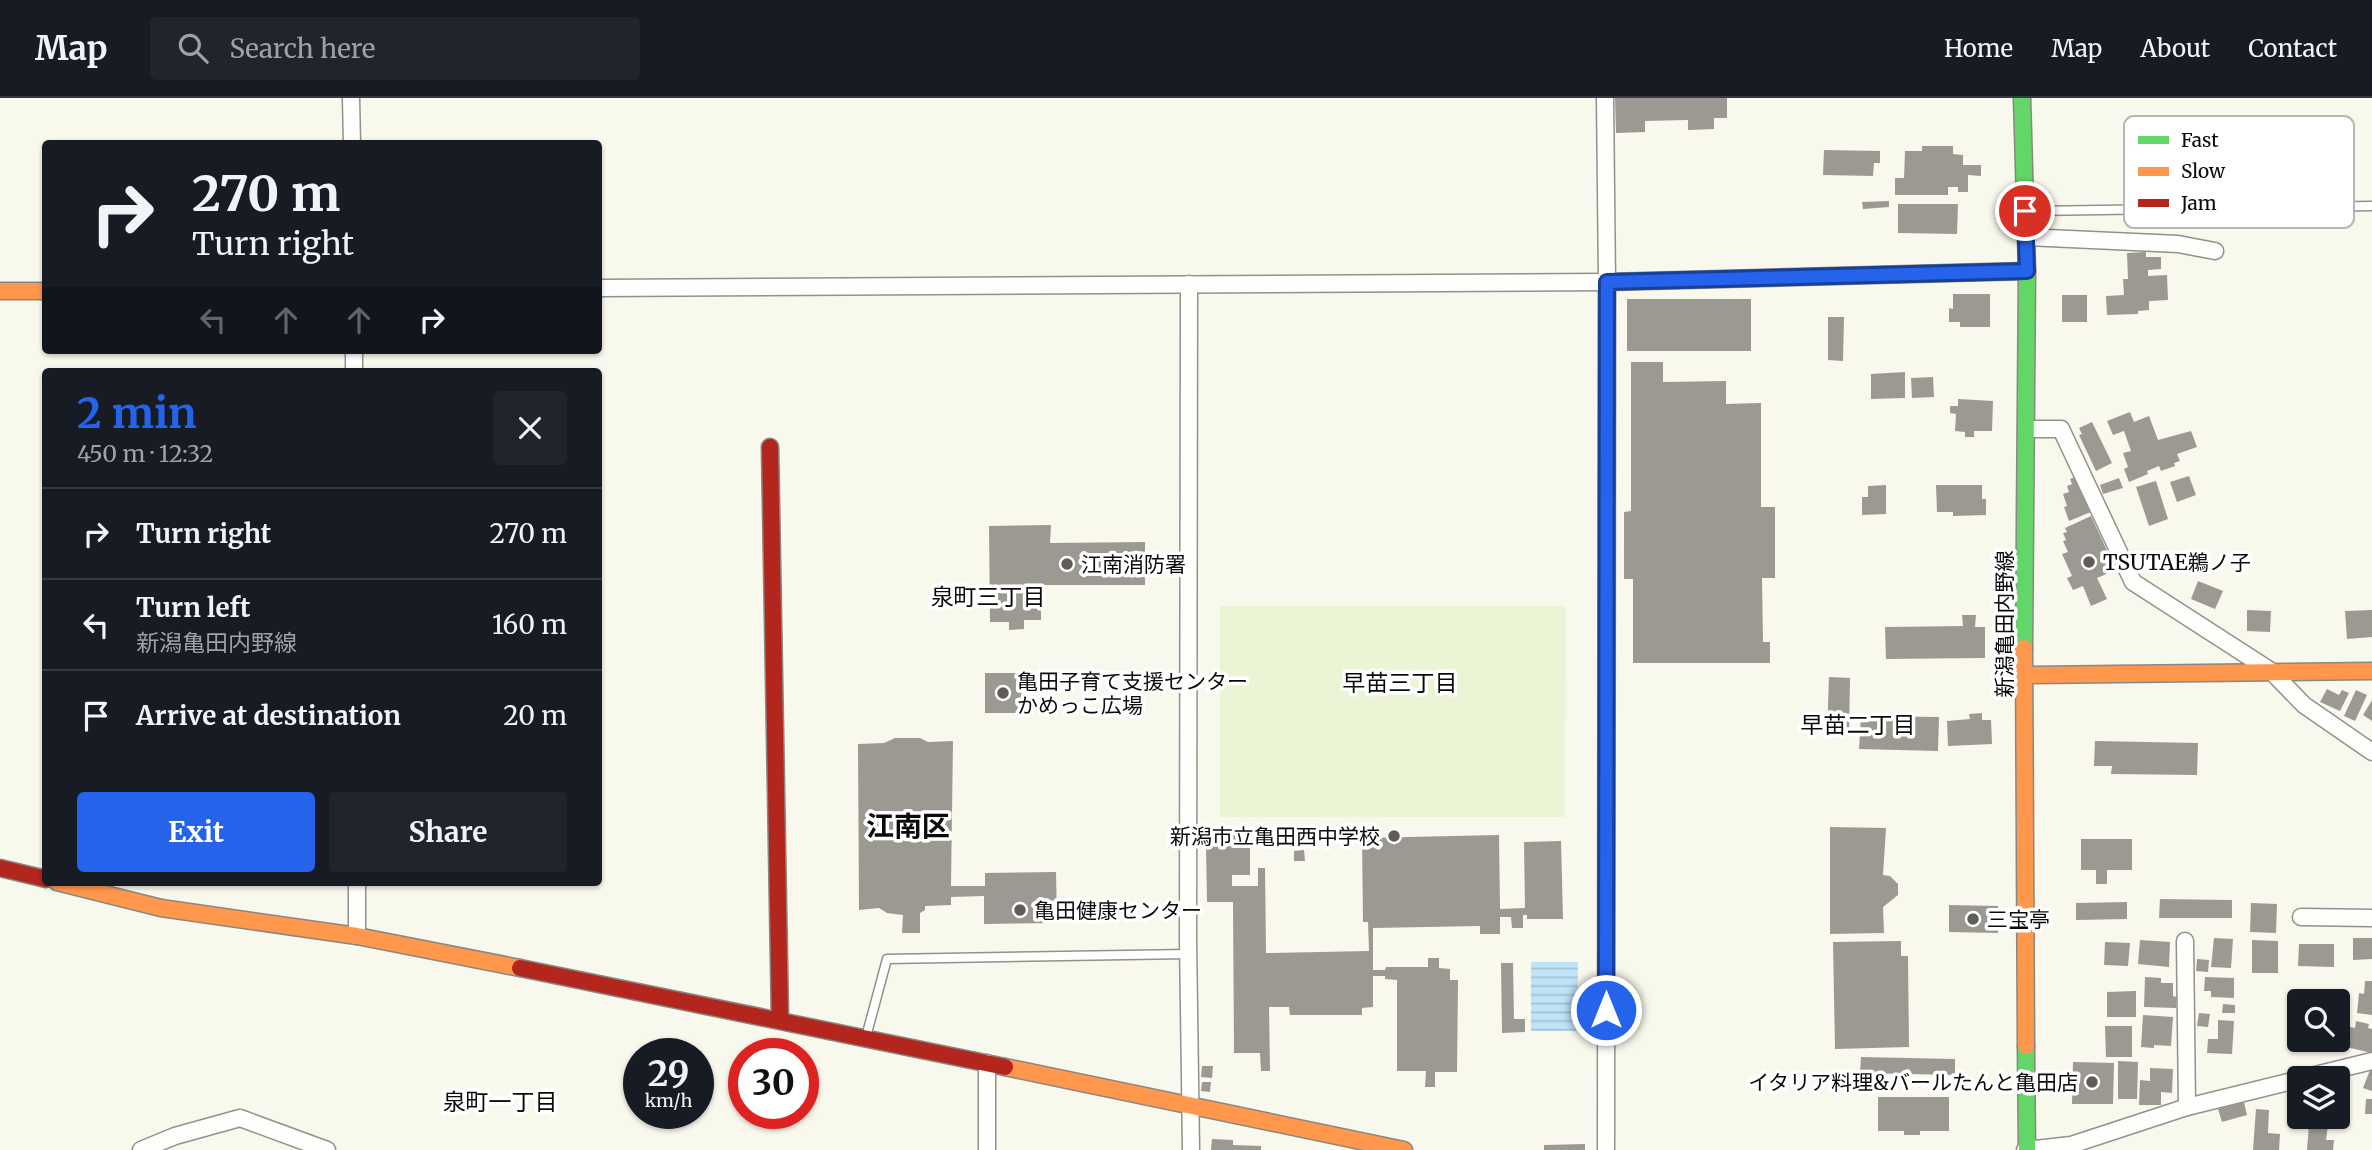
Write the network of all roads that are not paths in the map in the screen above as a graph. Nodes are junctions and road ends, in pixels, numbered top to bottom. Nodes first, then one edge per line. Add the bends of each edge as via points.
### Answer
1 (351, 98) edge
2 (1605, 98) edge
3 (2022, 98) edge
4 (352, 140) edge
5 (2354, 206) edge
6 (2372, 206) edge
7 (2124, 210) edge
8 (2025, 211) junction
9 (2026, 237) junction
10 (2215, 251) dead end
11 (2027, 271) junction
12 (1607, 282) junction
13 (1189, 284) junction
14 (602, 288) edge
15 (0, 291) edge
16 (42, 291) edge
17 (2026, 429) junction
18 (770, 447) dead end
19 (2271, 671) junction
20 (2372, 671) edge
21 (2024, 675) junction
22 (2372, 752) edge
23 (0, 868) edge
24 (42, 878) edge
25 (73, 886) edge
26 (357, 886) edge
27 (2301, 917) dead end
28 (2372, 918) edge
29 (357, 936) junction
30 (2185, 941) dead end
31 (1189, 954) junction
32 (780, 1020) junction
33 (866, 1037) junction
34 (2372, 1061) edge
35 (987, 1063) junction
36 (2350, 1066) edge
37 (2287, 1082) edge
38 (1190, 1107) junction
39 (2187, 1107) junction
40 (141, 1150) edge
41 (327, 1150) edge
42 (987, 1150) edge
43 (1191, 1150) edge
44 (1404, 1150) edge
45 (1606, 1150) edge
46 (2026, 1150) edge

1 - 4 street
2 - 12 street
3 - 8 street, 新潟亀田内野線
5 - 6 lane
7 - 8 lane
8 - 9 street, 新潟亀田内野線
9 - 10 street via 2178,244
9 - 11 street, 新潟亀田内野線
11 - 12 street
11 - 17 street, 新潟亀田内野線
12 - 13 street
12 - 45 street
13 - 14 street
13 - 31 street
15 - 16 street
17 - 19 street via 2061,429 2133,582
17 - 21 street, 新潟亀田内野線
18 - 32 street
19 - 20 street
19 - 21 street
19 - 22 street via 2304,705
21 - 46 street, 新潟亀田内野線
23 - 24 street
25 - 29 street via 162,908
26 - 29 street
27 - 28 street
29 - 32 street
30 - 39 street
31 - 33 lane via 887,959
31 - 38 street
32 - 33 street
33 - 35 street
34 - 36 street
35 - 38 street
35 - 42 street
37 - 39 street
38 - 43 street
38 - 44 street
39 - 46 street via 2071,1145
40 - 41 street via 240,1118

